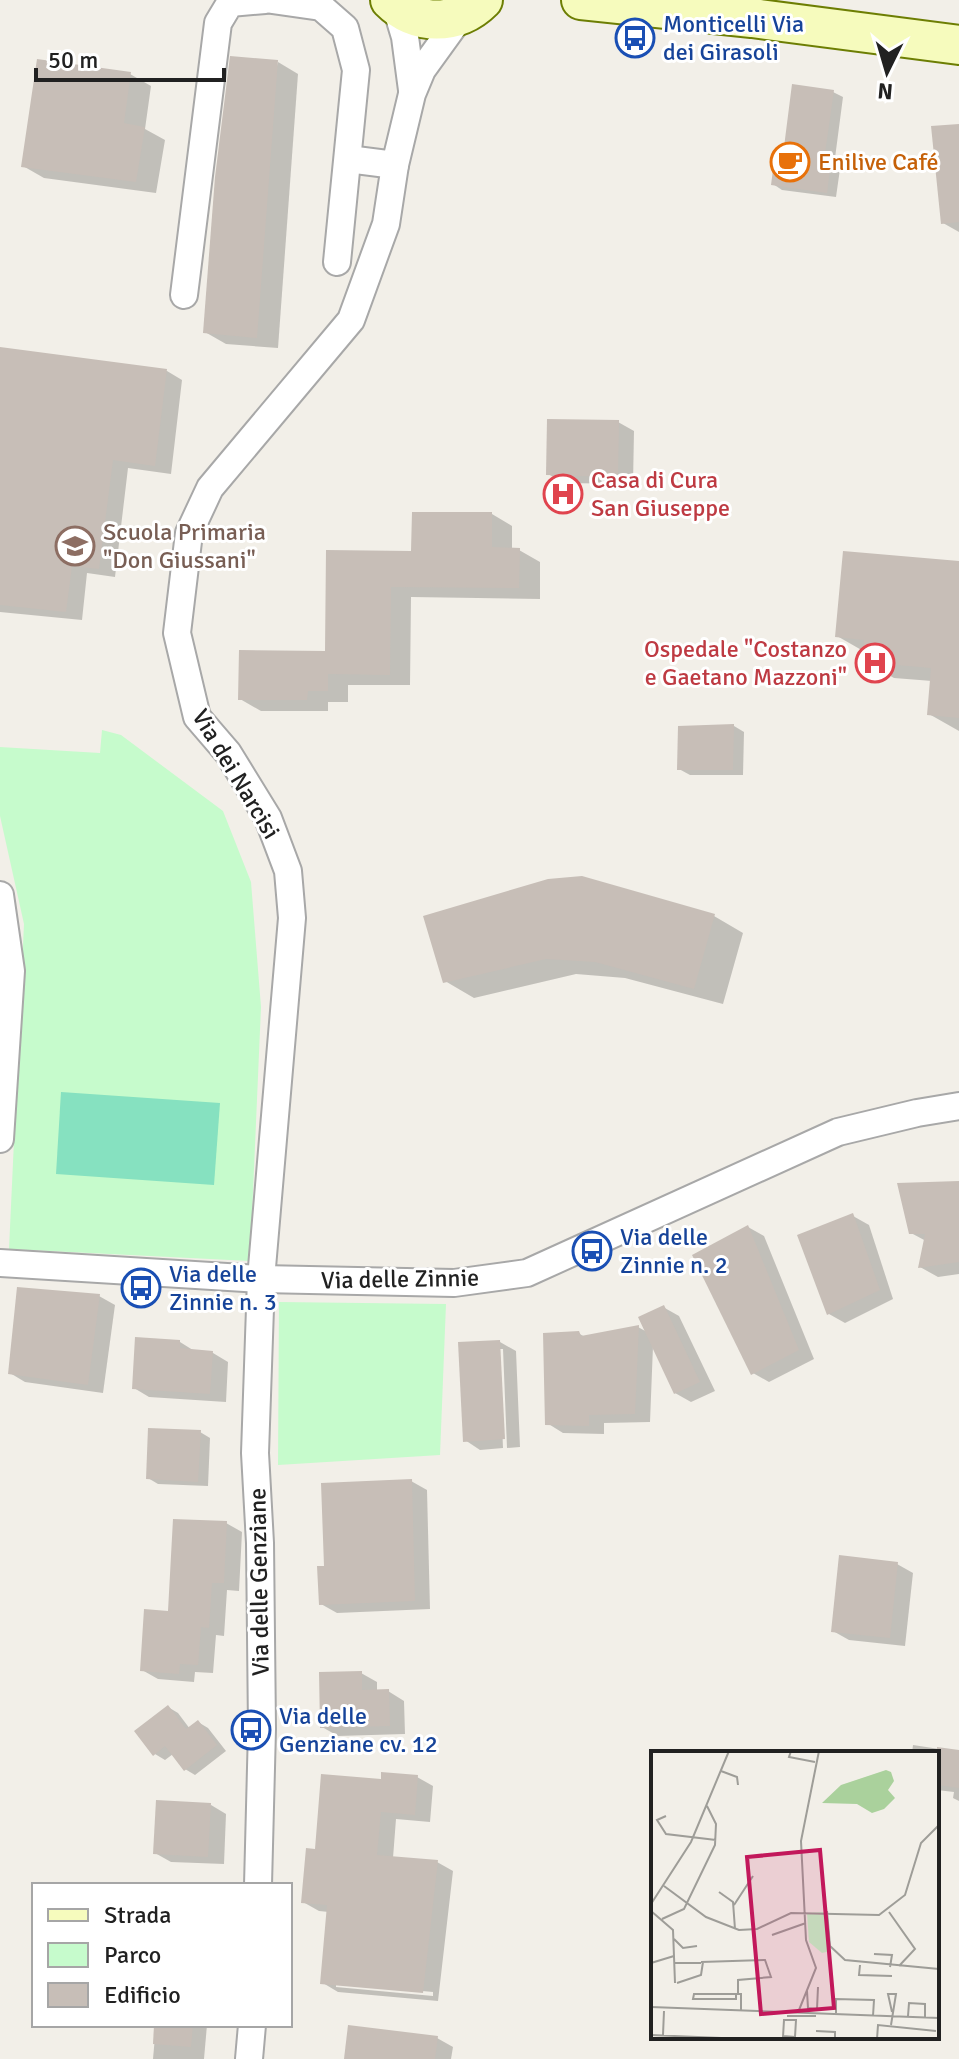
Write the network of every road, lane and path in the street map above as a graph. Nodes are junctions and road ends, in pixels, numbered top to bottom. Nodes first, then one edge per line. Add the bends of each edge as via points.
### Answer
1 (265, 0) edge
2 (272, 0) edge
3 (581, 0) edge
4 (393, 3) edge
5 (472, 8) edge
6 (959, 45) edge
7 (412, 94) junction
8 (348, 159) junction
9 (395, 165) junction
10 (337, 262) dead end
11 (184, 295) dead end
12 (0, 895) edge
13 (959, 1106) edge
14 (0, 1139) edge
15 (0, 1263) edge
16 (261, 1279) junction
17 (258, 1883) edge
18 (252, 2027) edge
19 (249, 2059) edge

1 - 11 street via 230,3 218,23
2 - 8 street via 321,7 345,28 356,70
3 - 6 main road
4 - 5 main road via 416,17 439,20
4 - 7 street, Via dei Narcisi via 405,37
5 - 7 street, Via dei Narcisi via 422,70
7 - 9 street, Via dei Narcisi
8 - 9 street
8 - 10 street
9 - 16 street, Via dei Narcisi via 386,224 351,320 210,488 189,533 183,582 177,633 197,717 228,753 268,818 288,871 292,918
12 - 14 street via 11,971
13 - 16 street, Via delle Zinnie via 838,1132 527,1273 454,1283
15 - 16 street, Via delle Zinnie
16 - 17 street, Via delle Genziane via 255,1453 262,1729
18 - 19 street

